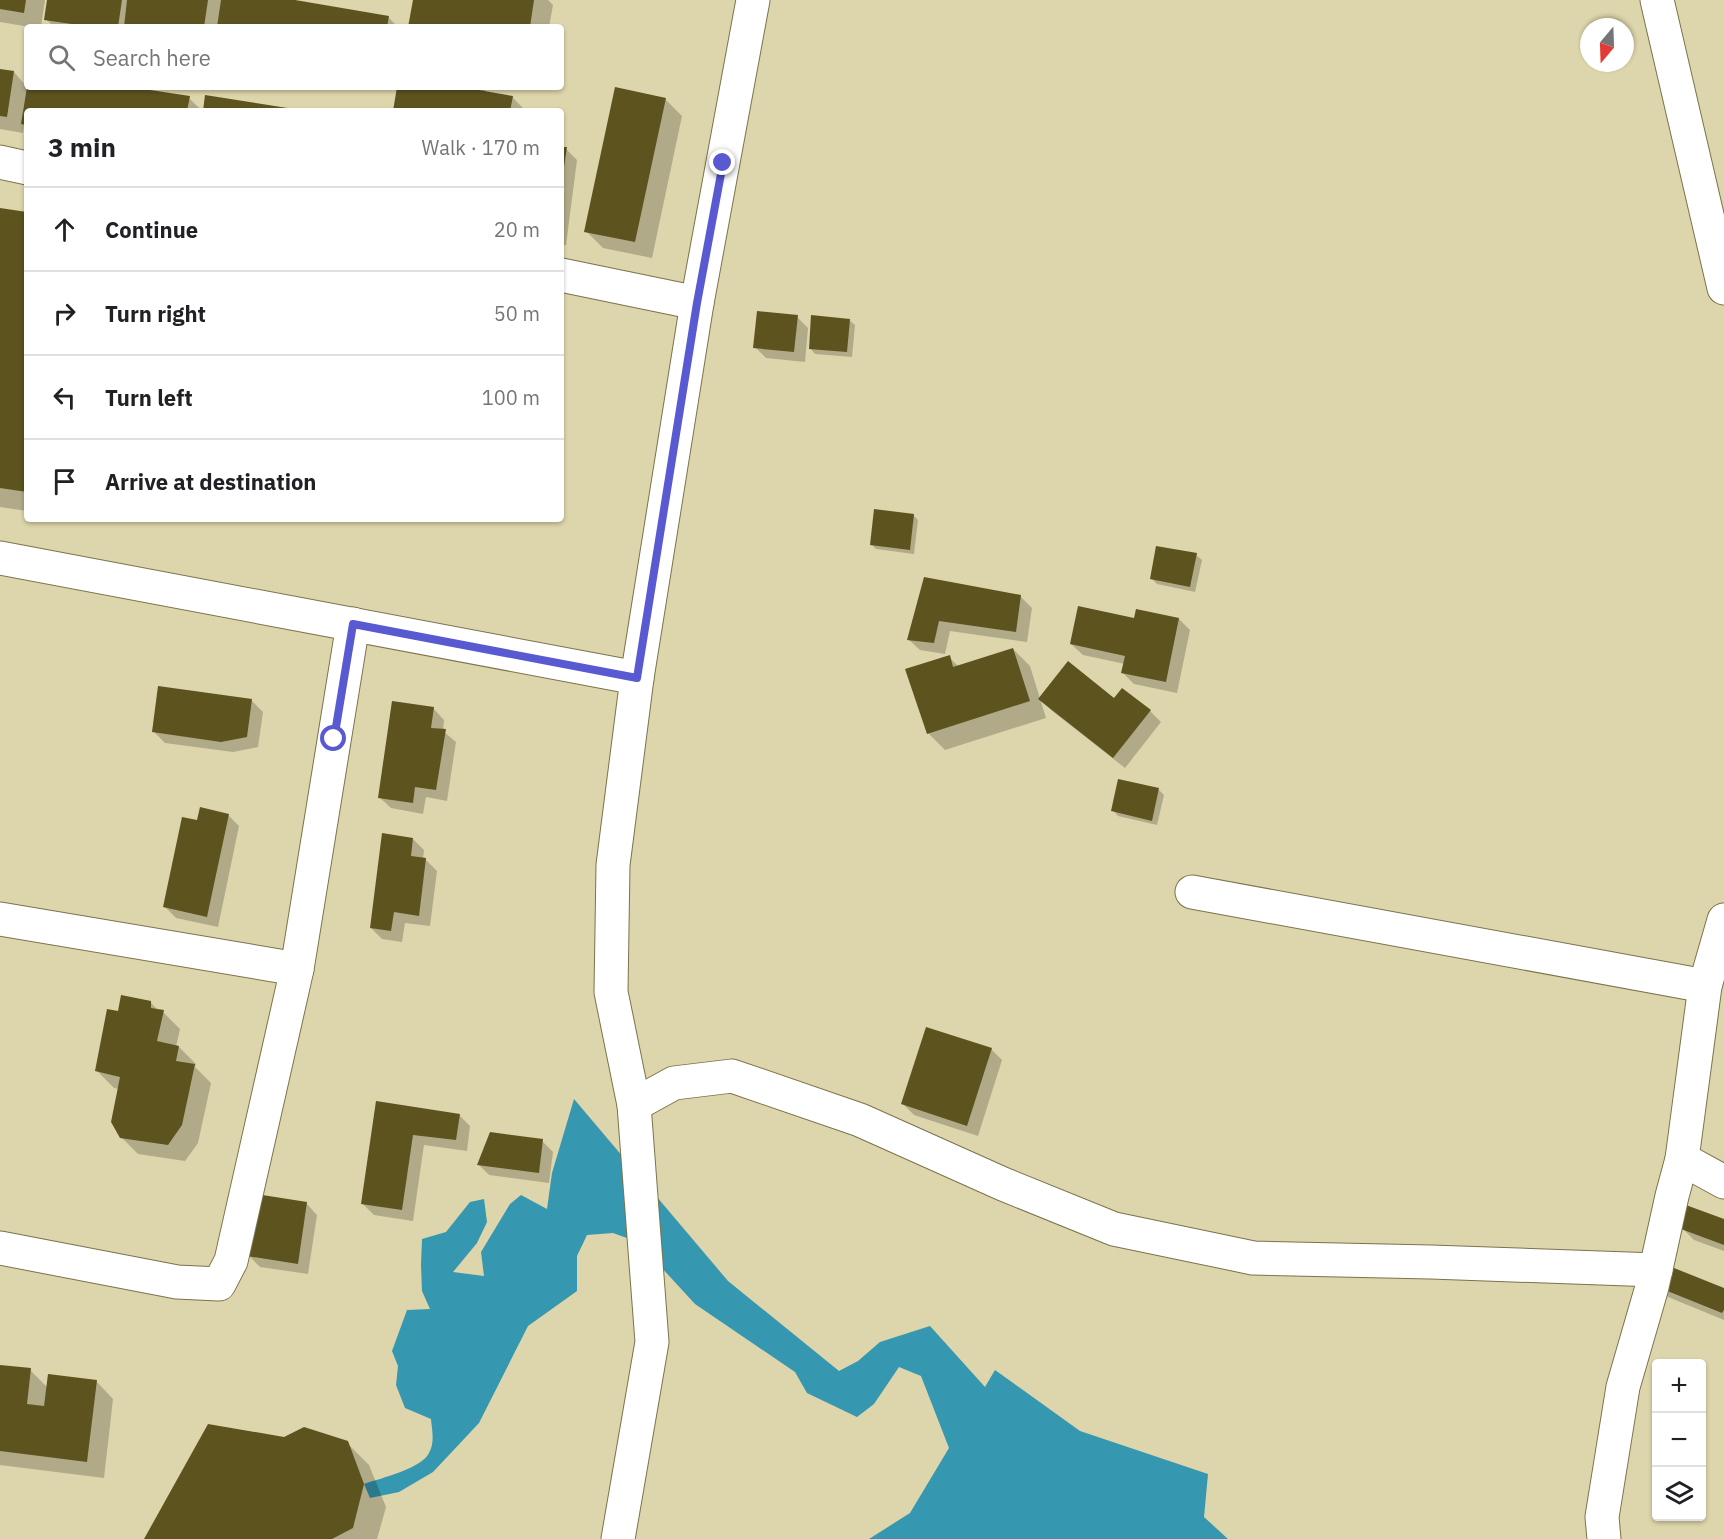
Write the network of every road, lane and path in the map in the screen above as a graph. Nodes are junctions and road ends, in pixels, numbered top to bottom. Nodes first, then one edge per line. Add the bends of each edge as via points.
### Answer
1 (753, 0) edge
2 (1657, 0) edge
3 (0, 162) edge
4 (24, 167) edge
5 (564, 277) edge
6 (1724, 288) edge
7 (697, 303) junction
8 (0, 558) edge
9 (353, 624) junction
10 (637, 678) junction
11 (1192, 892) dead end
12 (0, 919) edge
13 (1724, 920) edge
14 (297, 969) junction
15 (1705, 986) junction
16 (634, 1105) junction
17 (1682, 1160) junction
18 (1724, 1182) edge
19 (0, 1248) edge
20 (1656, 1270) junction
21 (618, 1539) edge
22 (1604, 1539) edge

1 - 7 street
2 - 6 street
3 - 4 street
5 - 7 street
7 - 10 street
8 - 9 street
9 - 10 street
9 - 14 street
10 - 16 street via 614,865 611,992
11 - 15 street
12 - 14 street
13 - 15 street
14 - 19 street via 231,1261 219,1284 177,1282
15 - 17 street
16 - 20 street via 674,1083 732,1076 860,1120 1114,1229 1253,1258
16 - 21 street via 652,1342
17 - 18 street
17 - 20 street
20 - 22 street via 1623,1387 1602,1516

